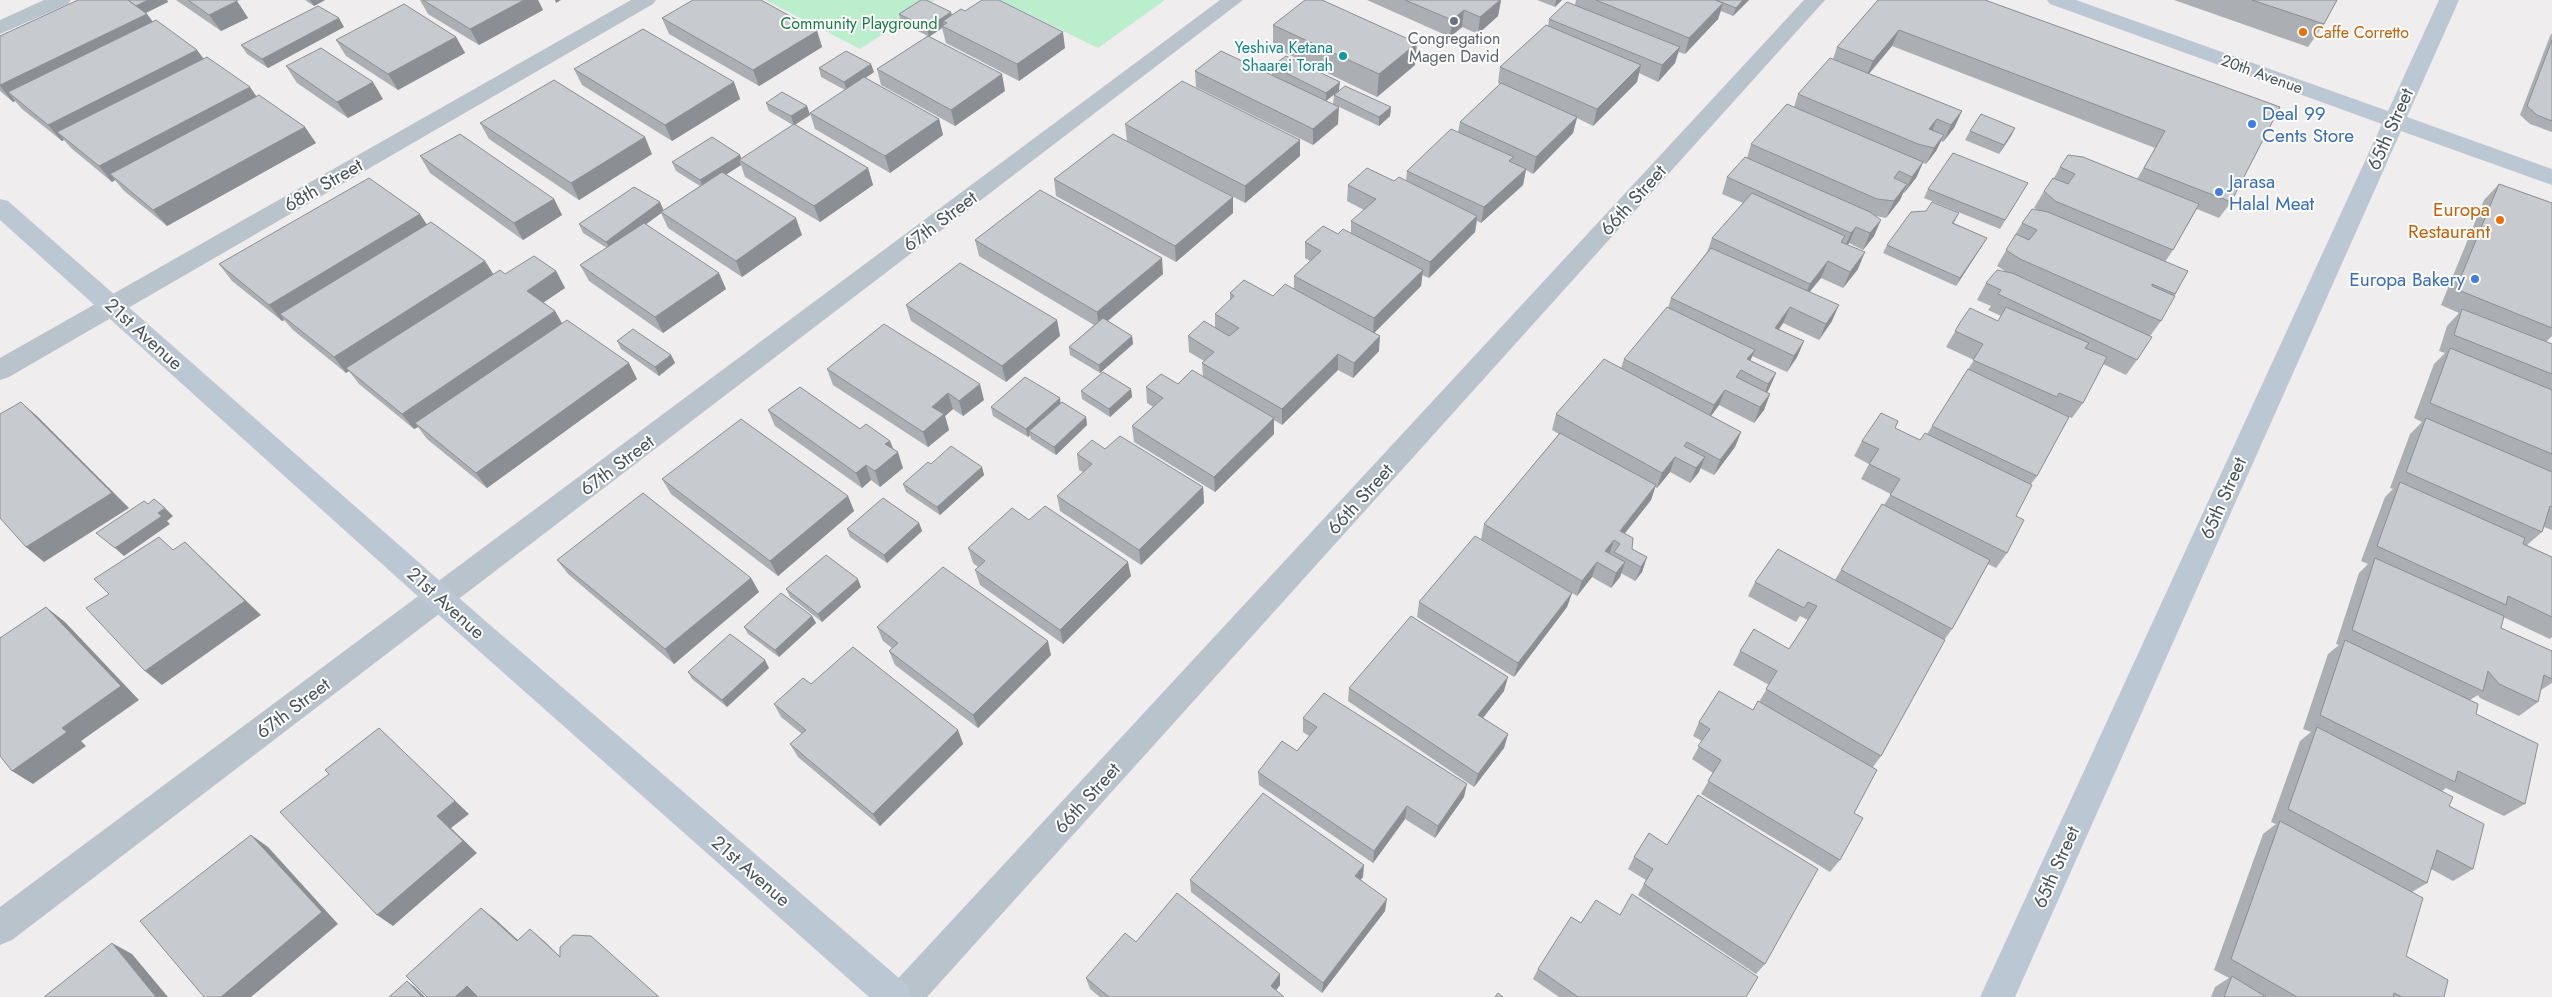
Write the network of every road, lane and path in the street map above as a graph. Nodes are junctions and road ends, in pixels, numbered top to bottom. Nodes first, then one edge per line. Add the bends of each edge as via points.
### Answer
1 (61, 0) edge
2 (646, 0) edge
3 (1233, 0) edge
4 (1815, 0) edge
5 (2057, 0) edge
6 (2449, 0) edge
7 (0, 28) edge
8 (2393, 121) junction
9 (2552, 178) edge
10 (0, 208) edge
11 (113, 306) junction
12 (0, 370) edge
13 (440, 598) junction
14 (0, 928) edge
15 (895, 997) edge
16 (904, 997) edge
17 (1997, 997) edge

1 - 7 street
2 - 11 street, 68th Street
3 - 13 street, 67th Street
4 - 16 street, 66th Street
5 - 8 street, 20th Avenue
6 - 8 street, 65th Street
8 - 9 street, 20th Avenue
8 - 17 street, 65th Street
10 - 11 street, 21st Avenue
11 - 12 street, 68th Street
11 - 13 street, 21st Avenue
13 - 14 street, 67th Street
13 - 15 street, 21st Avenue

